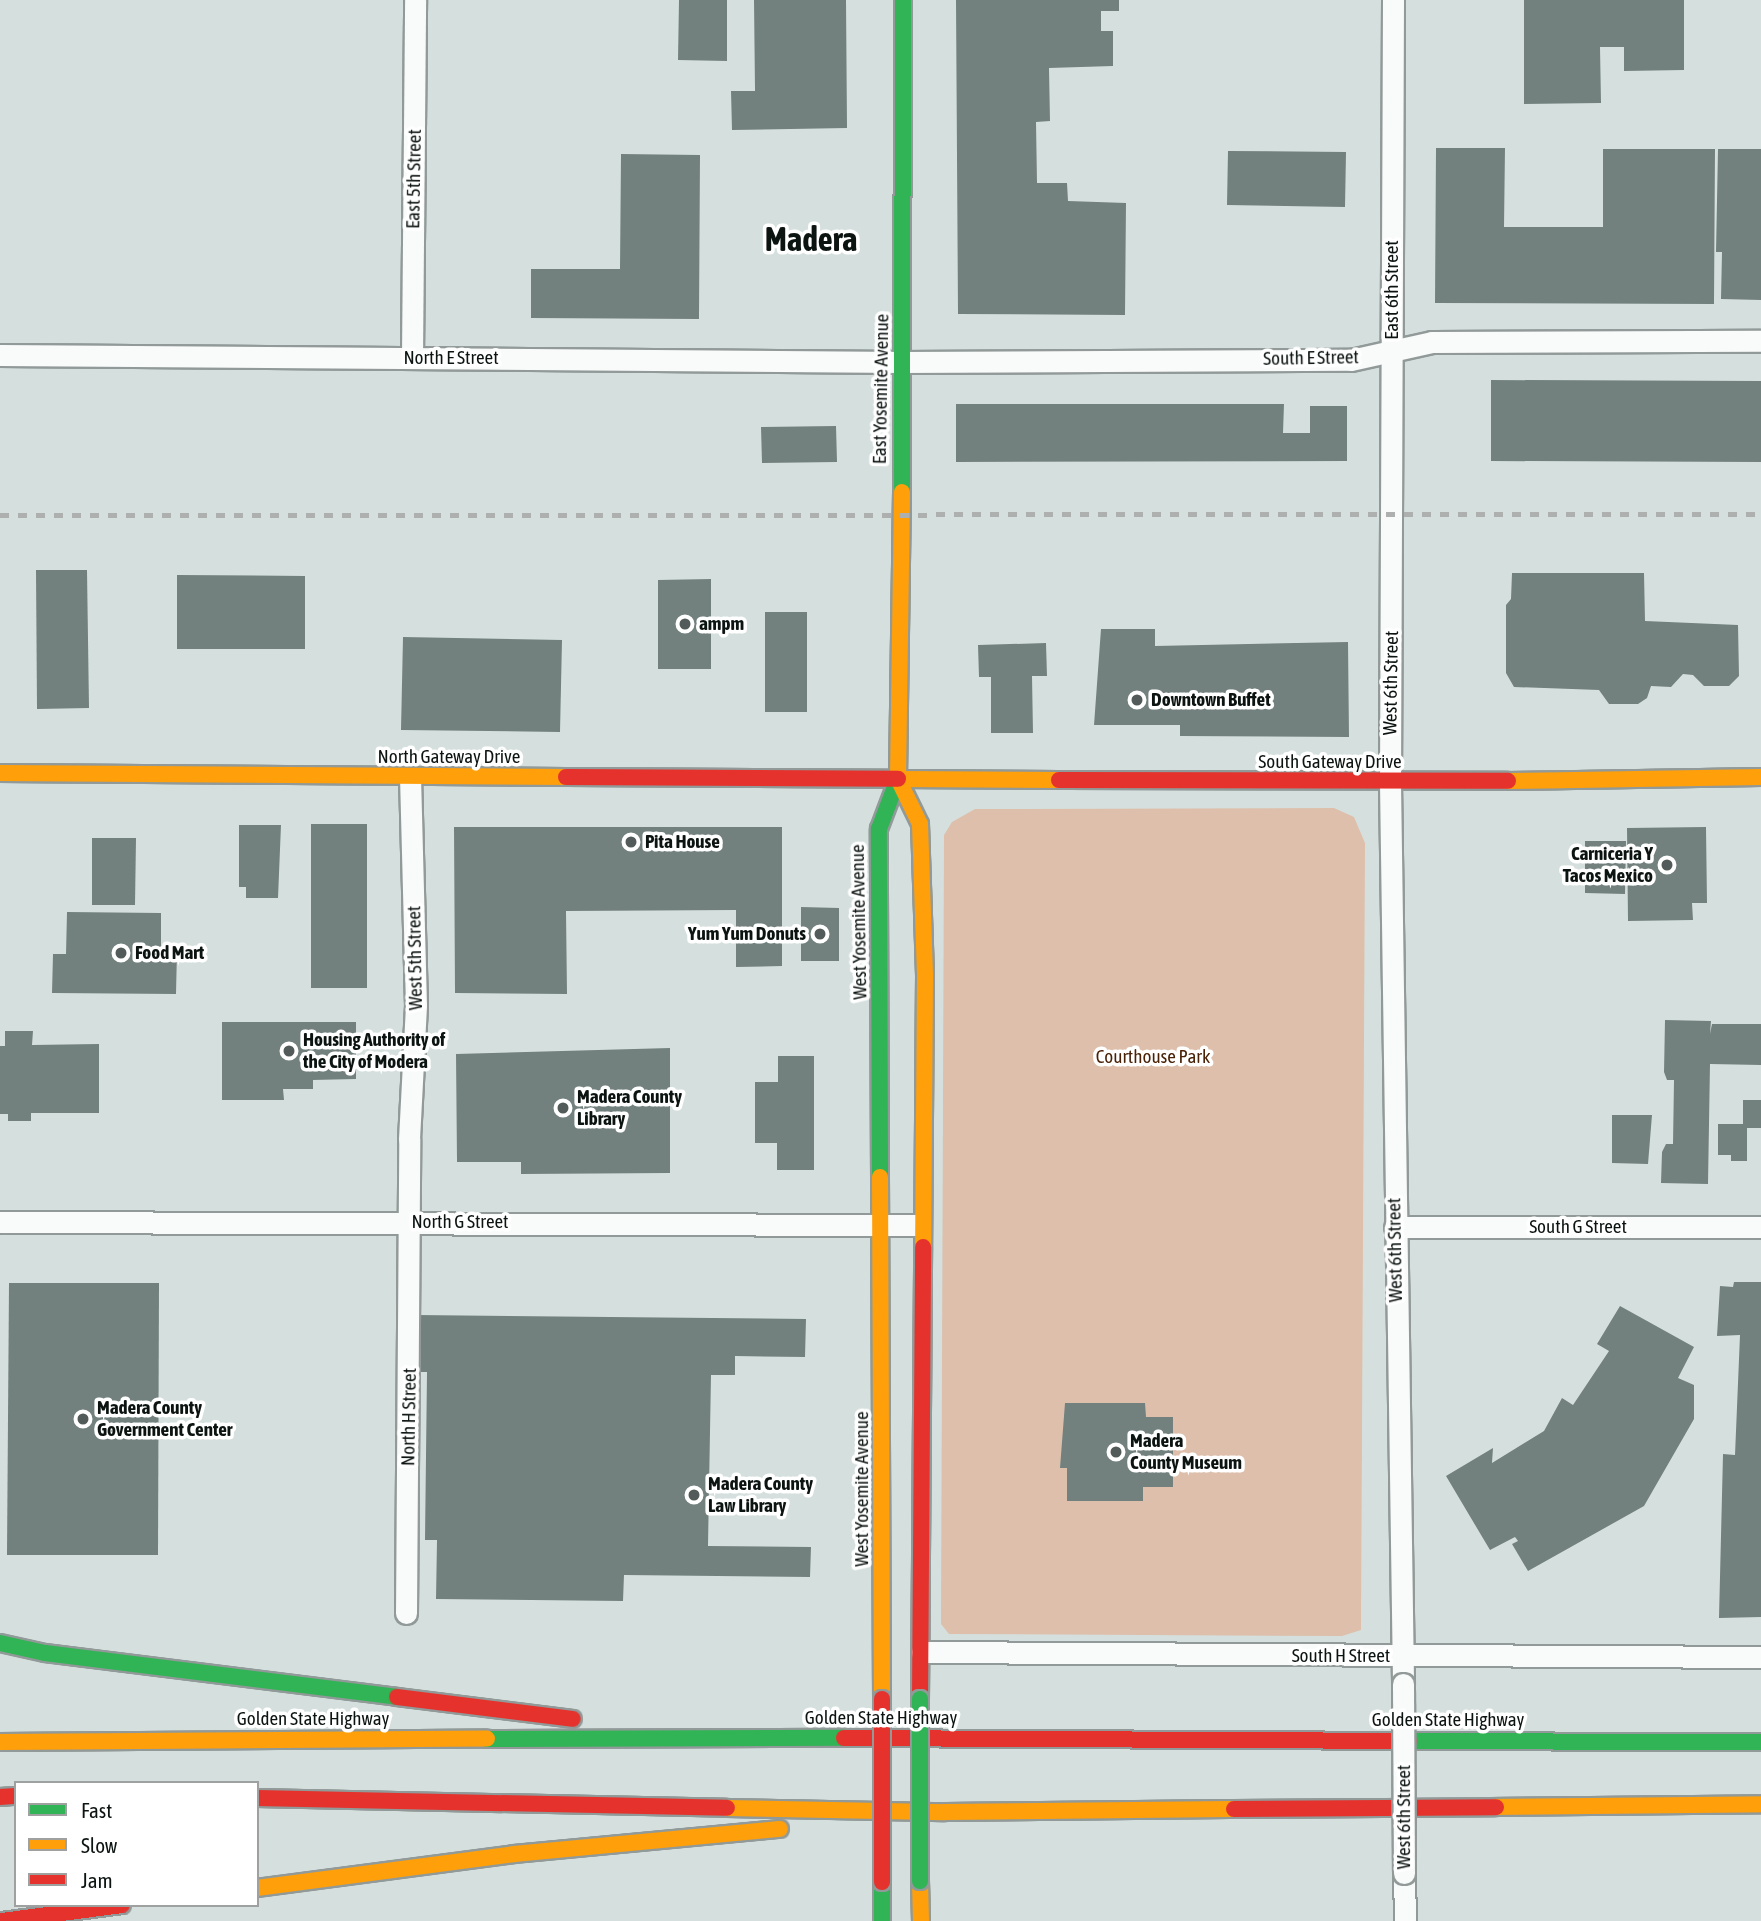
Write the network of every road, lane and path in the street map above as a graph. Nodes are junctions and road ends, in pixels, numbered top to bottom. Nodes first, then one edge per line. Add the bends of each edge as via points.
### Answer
1 (415, 0) edge
2 (903, 0) edge
3 (1393, 0) edge
4 (1761, 341) edge
5 (1392, 352) junction
6 (0, 355) edge
7 (412, 358) junction
8 (902, 362) junction
9 (1392, 579) joint
10 (0, 773) edge
11 (1761, 777) edge
12 (410, 779) junction
13 (898, 779) junction
14 (1391, 783) junction
15 (0, 1222) edge
16 (410, 1222) junction
17 (884, 1225) junction
18 (920, 1225) junction
19 (1395, 1227) junction
20 (1761, 1227) edge
21 (406, 1613) dead end
22 (0, 1643) edge
23 (902, 1651) junction
24 (1403, 1656) junction
25 (1761, 1657) edge
26 (731, 1738) junction
27 (0, 1742) edge
28 (1761, 1742) edge
29 (259, 1798) edge
30 (1761, 1804) edge
31 (945, 1812) junction
32 (259, 1888) edge
33 (107, 1907) edge
34 (2, 1921) edge
35 (882, 1921) edge
36 (921, 1921) edge
37 (1405, 1921) edge

1 - 7 street, East 5th Street
2 - 8 main road, East Yosemite Avenue
3 - 5 street, East 6th Street
4 - 5 street, South E Street via 1432,342
5 - 8 street, South E Street via 1351,360
5 - 9 street, East 6th Street
6 - 7 street, North E Street
7 - 8 street, North E Street
8 - 13 main road, East Yosemite Avenue
9 - 14 street, West 6th Street
10 - 12 main road, North Gateway Drive
11 - 14 main road, South Gateway Drive
12 - 13 main road, North Gateway Drive
12 - 16 street, West 5th Street via 416,1005
13 - 14 main road, South Gateway Drive
13 - 17 main road, West Yosemite Avenue via 879,829
13 - 18 main road, West Yosemite Avenue via 920,824 925,976
14 - 19 street, West 6th Street
15 - 16 street, North G Street
16 - 17 street, North G Street
16 - 21 street, North H Street
17 - 18 street, North G Street
17 - 23 main road, West Yosemite Avenue
18 - 23 main road, West Yosemite Avenue
19 - 20 street, South G Street
19 - 24 street, West 6th Street
22 - 26 main road via 140,1666
23 - 24 street, South H Street
23 - 35 main road, West Yosemite Avenue, bridge via 882,1699
23 - 36 main road, West Yosemite Avenue, bridge via 920,1699
24 - 25 street, South H Street
24 - 37 street, West 6th Street, bridge
26 - 27 main road, Golden State Highway
26 - 28 main road, Golden State Highway
29 - 31 main road
30 - 31 main road
31 - 32 main road via 514,1854
33 - 34 main road

